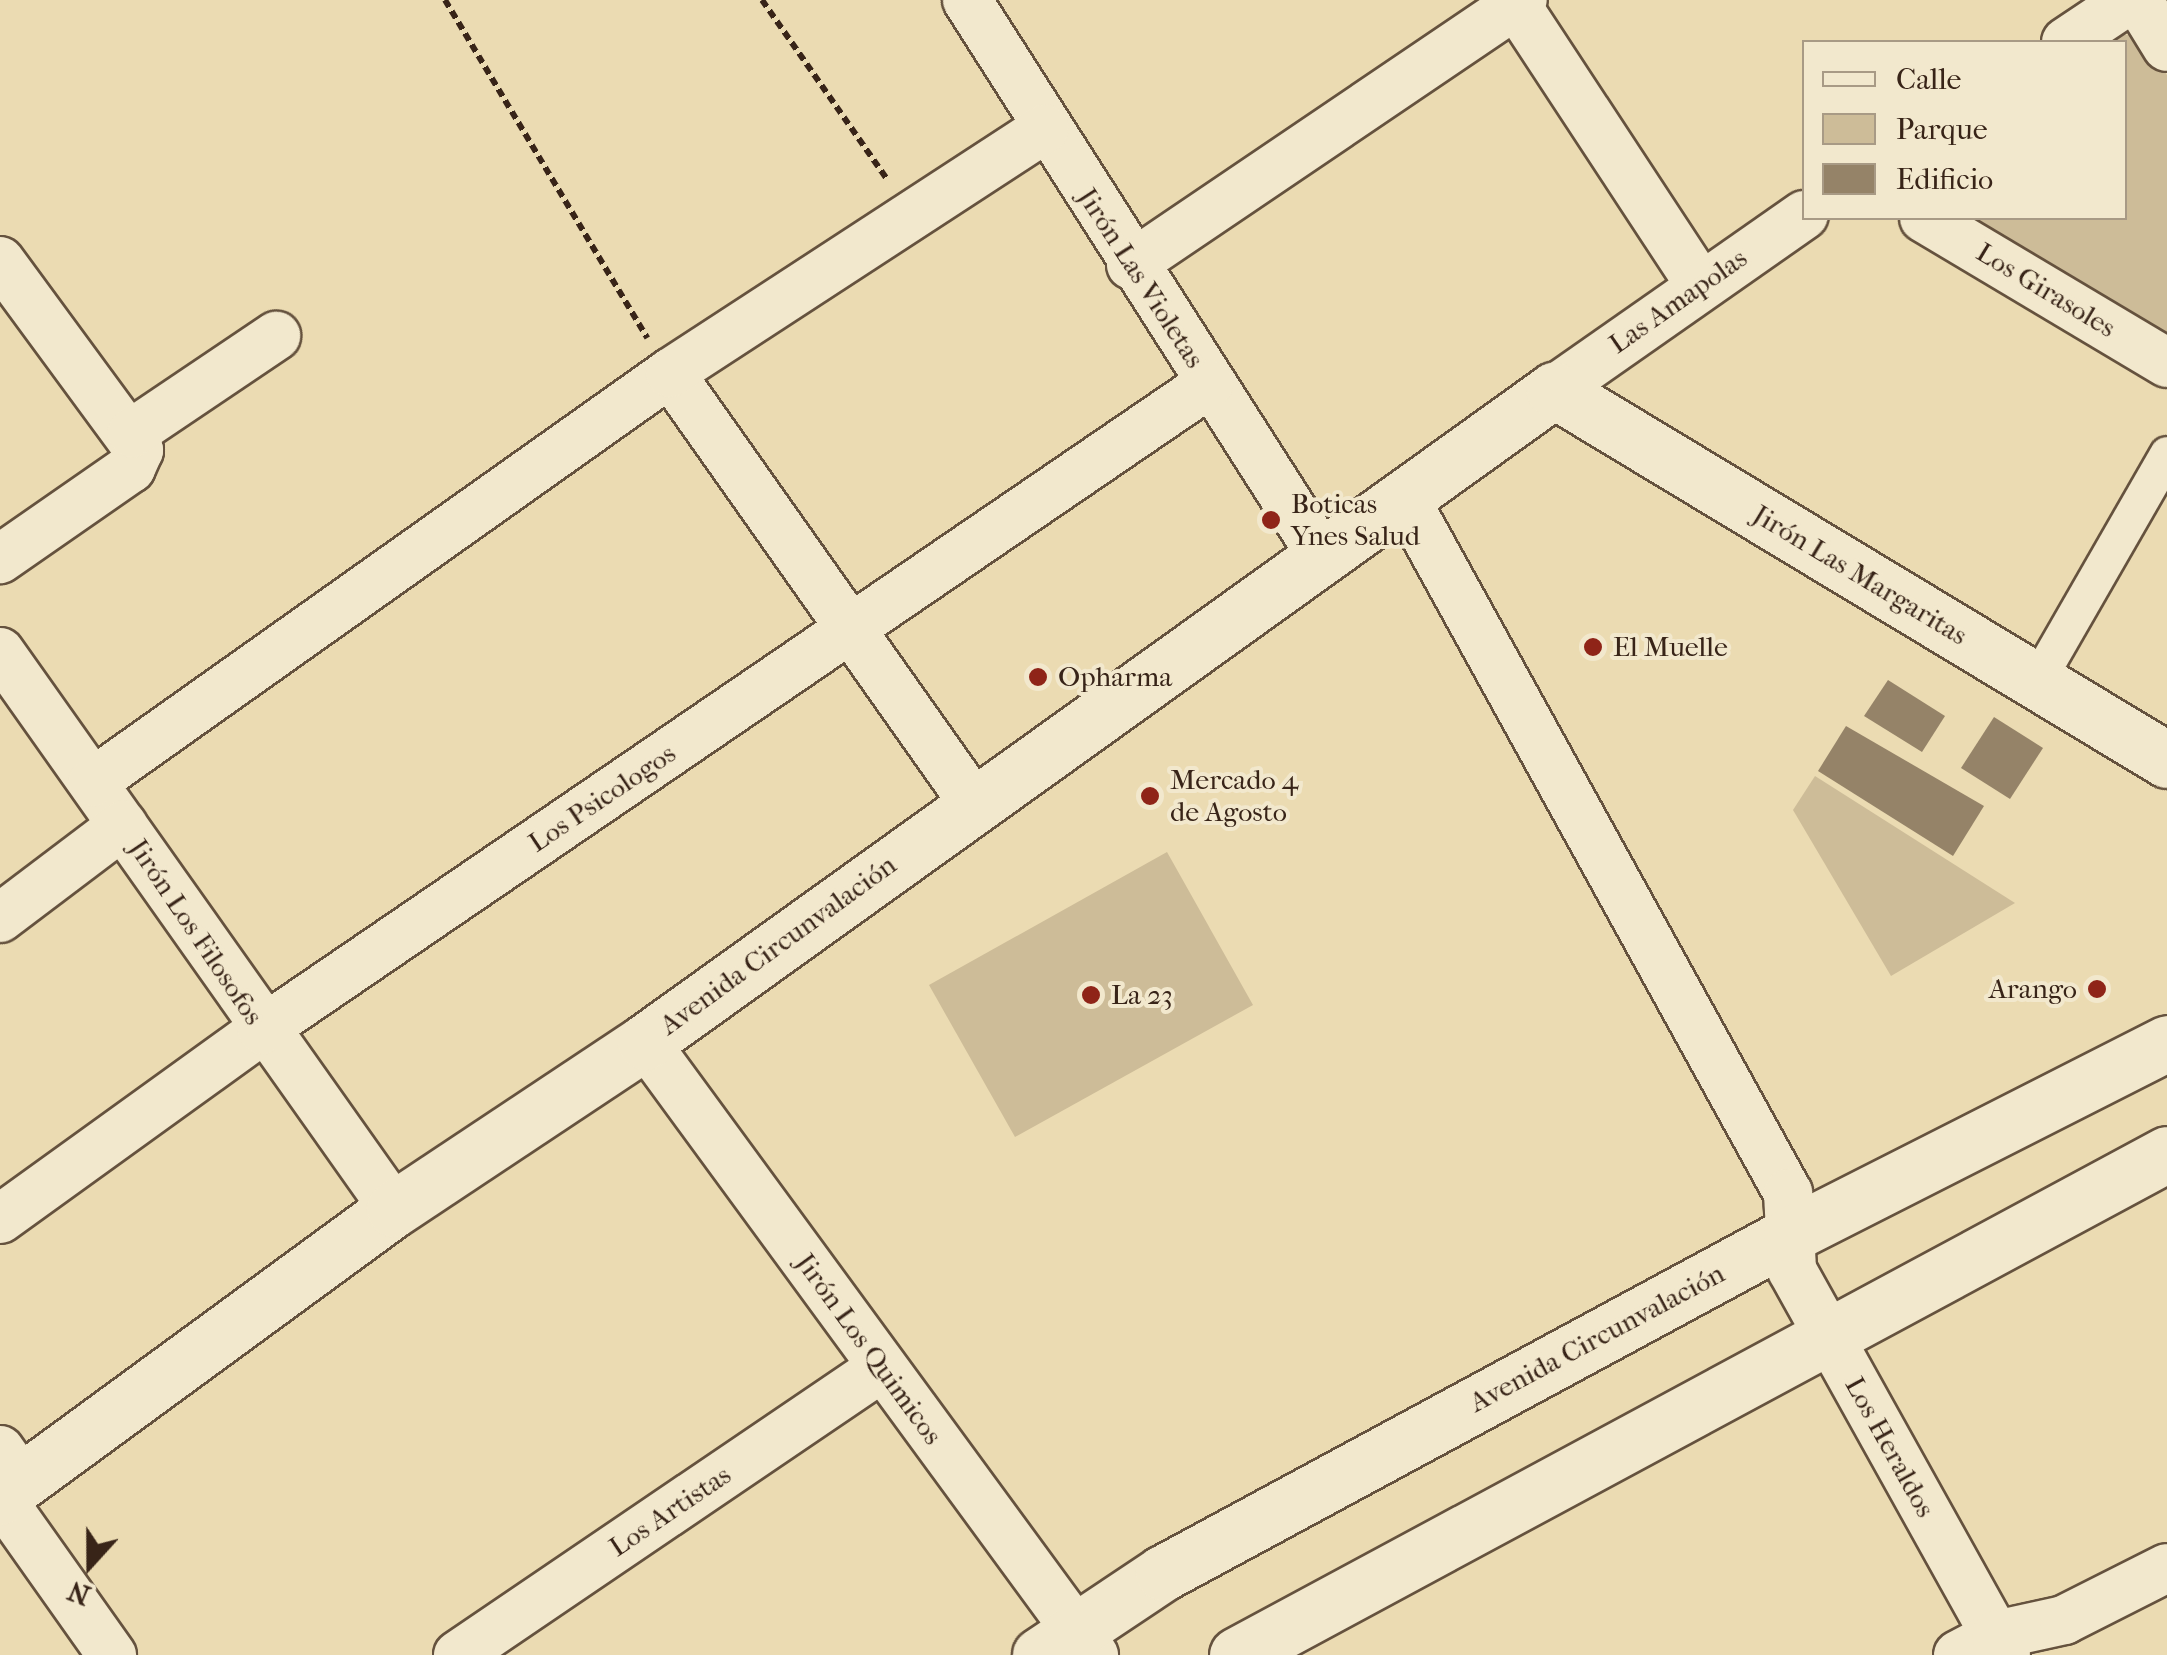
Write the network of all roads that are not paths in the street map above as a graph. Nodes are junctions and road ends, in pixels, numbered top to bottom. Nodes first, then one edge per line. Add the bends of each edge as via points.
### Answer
1 (968, 0) edge
2 (2129, 0) edge
3 (2138, 0) edge
4 (1517, 2) edge
5 (2069, 40) edge
6 (2167, 48) edge
7 (1044, 129) junction
8 (1802, 217) edge
9 (1927, 220) edge
10 (0, 261) edge
11 (1131, 264) junction
12 (1698, 284) junction
13 (276, 336) dead end
14 (2167, 363) edge
15 (670, 373) junction
16 (1209, 384) junction
17 (1554, 390) junction
18 (131, 451) junction
19 (2167, 454) edge
20 (1404, 497) junction
21 (1320, 552) junction
22 (0, 559) edge
23 (851, 628) junction
24 (0, 652) edge
25 (2036, 682) junction
26 (2167, 760) edge
27 (93, 782) junction
28 (972, 802) junction
29 (123, 826) junction
30 (0, 918) edge
31 (262, 1030) junction
32 (645, 1042) junction
33 (2167, 1043) edge
34 (2167, 1154) edge
35 (394, 1210) junction
36 (0, 1219) edge
37 (1791, 1234) junction
38 (1828, 1337) junction
39 (881, 1368) junction
40 (7, 1476) edge
41 (2167, 1568) edge
42 (1070, 1647) edge
43 (1987, 1648) edge
44 (112, 1655) edge
45 (458, 1655) edge
46 (1238, 1655) edge

1 - 7 street, Jirón Las Violetas
2 - 5 street
3 - 6 street
4 - 11 street
4 - 12 street
7 - 11 street, Jirón Las Violetas
7 - 15 street
8 - 12 street, Las Amapolas
9 - 14 street, Los Girasoles
10 - 18 street
11 - 16 street, Jirón Las Violetas
12 - 17 street, Las Amapolas
13 - 18 street
15 - 23 street
15 - 27 street
16 - 21 street, Jirón Las Violetas
16 - 23 street, Los Psicologos
17 - 20 street, Avenida Circunvalación
17 - 25 street, Jirón Las Margaritas
18 - 22 street
19 - 25 street
20 - 21 street, Avenida Circunvalación
20 - 37 street, Los Heraldos via 1788,1193
21 - 28 street, Avenida Circunvalación
23 - 28 street
23 - 31 street, Los Psicologos
24 - 27 street, Jirón Los Filosofos
25 - 26 street, Jirón Las Margaritas
27 - 29 street, Jirón Los Filosofos
28 - 32 street, Avenida Circunvalación
29 - 30 street
29 - 31 street, Jirón Los Filosofos
31 - 35 street, Jirón Los Filosofos
31 - 36 street, Los Psicologos
32 - 35 street, Avenida Circunvalación
32 - 39 street, Jirón Los Quimicos
33 - 37 street, Avenida Circunvalación
34 - 38 street
35 - 40 street, Avenida Circunvalación
37 - 38 street, Los Heraldos via 1792,1270
37 - 42 street, Avenida Circunvalación via 1162,1573
38 - 43 street, Los Heraldos
38 - 46 street
39 - 42 street, Jirón Los Quimicos
39 - 45 street, Los Artistas
40 - 44 street
41 - 43 street via 2064,1620

